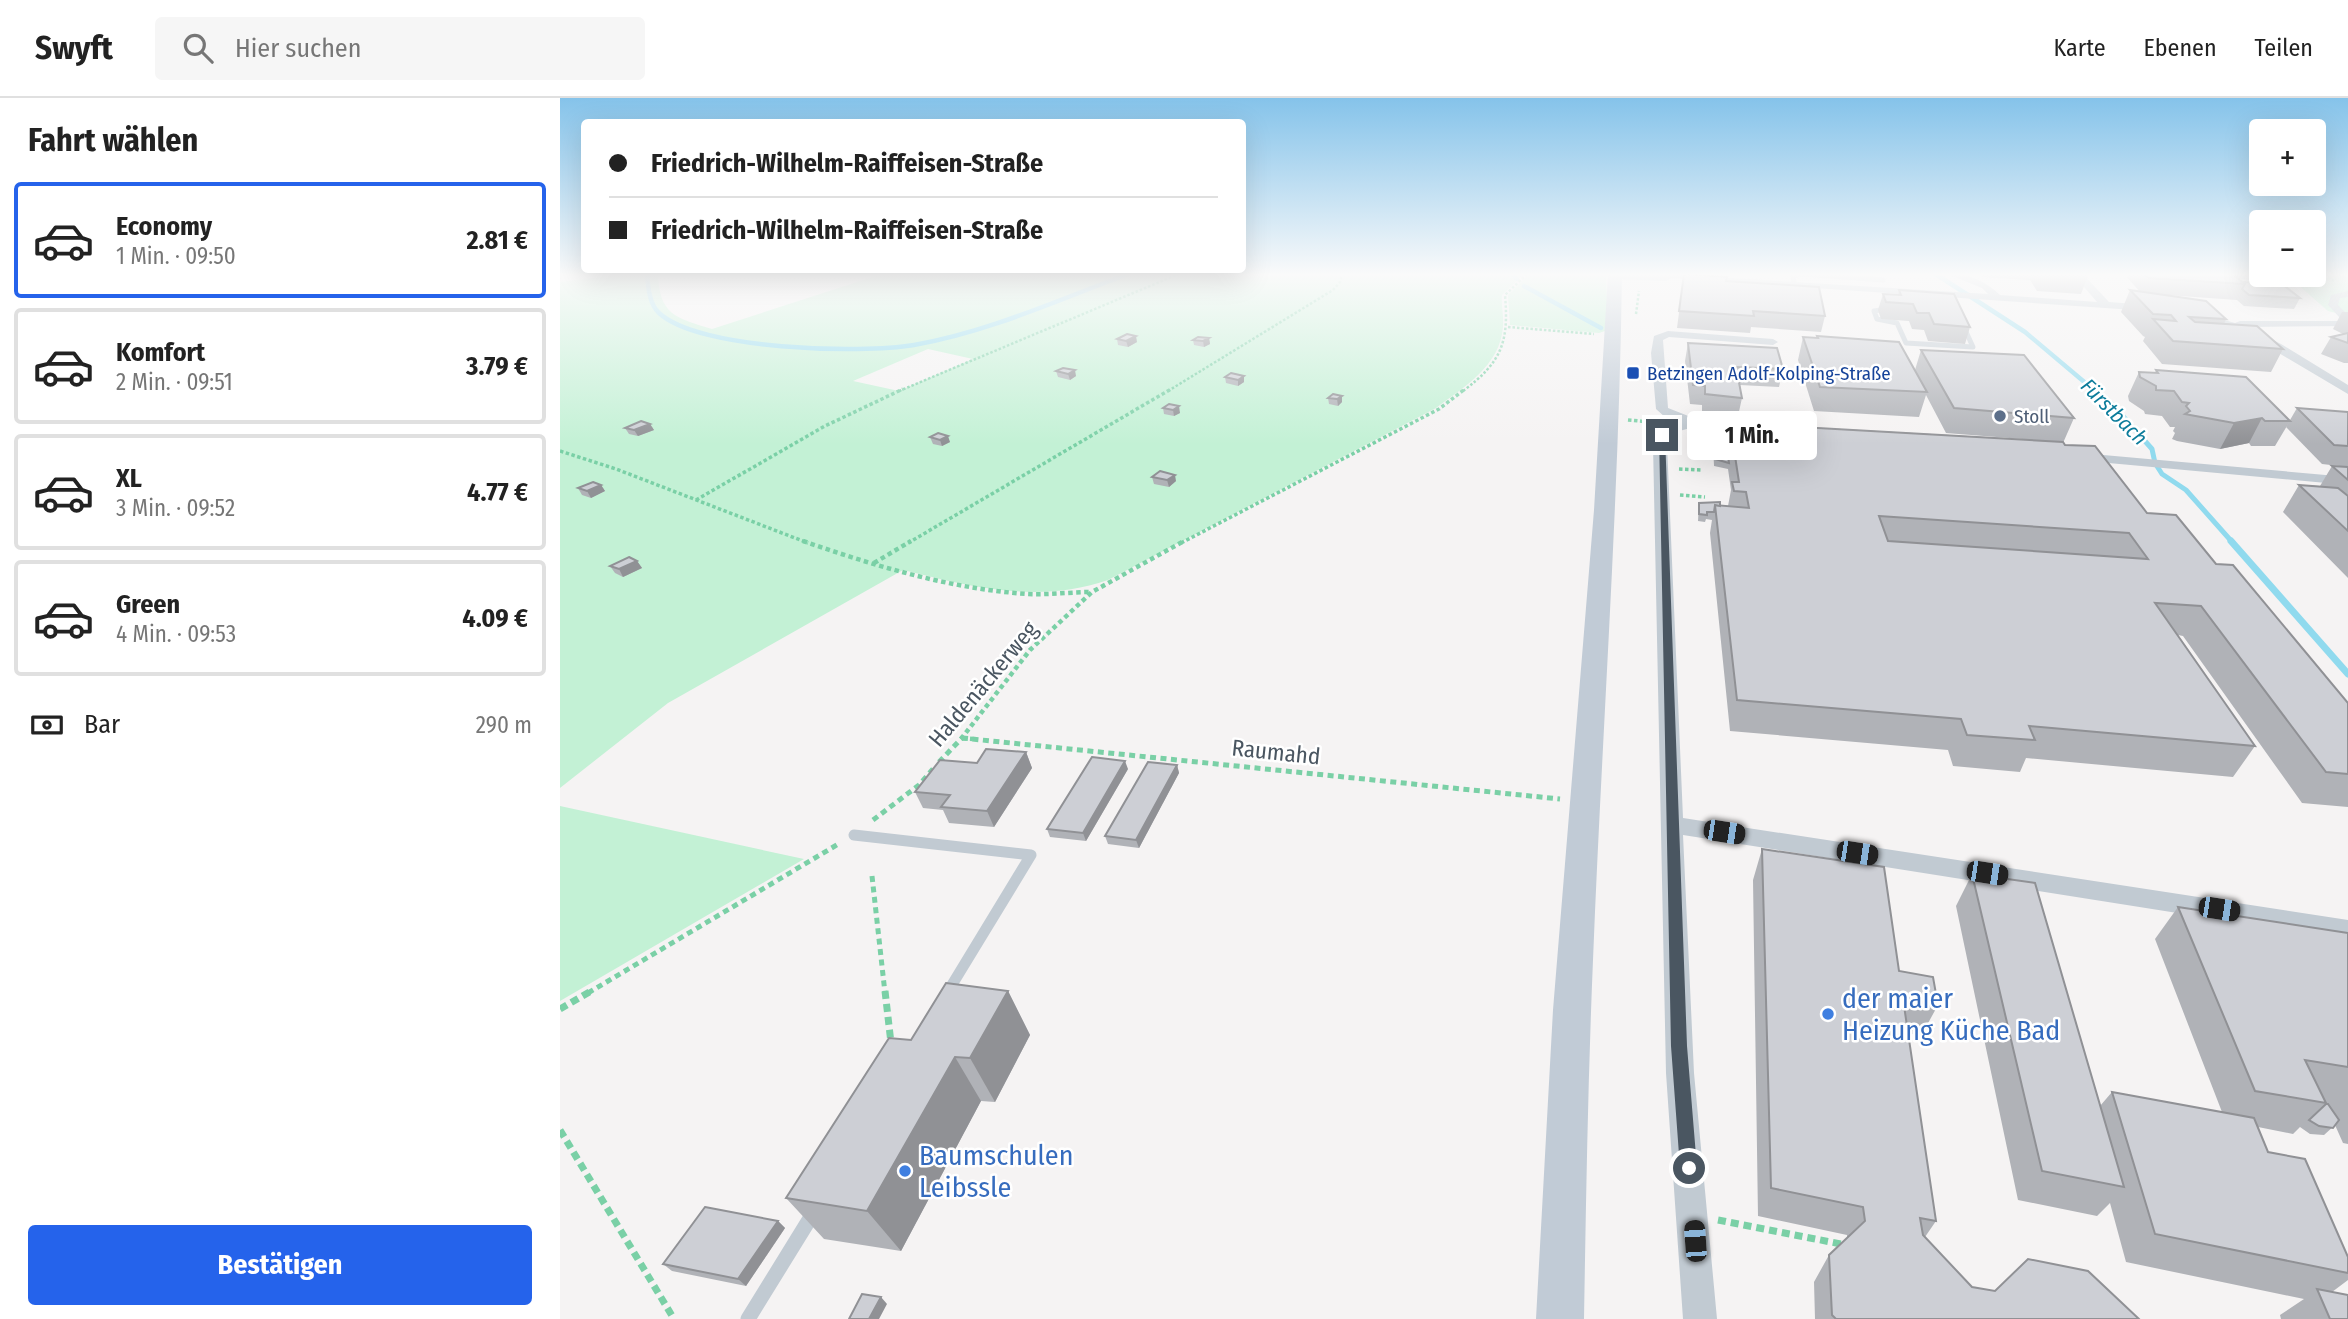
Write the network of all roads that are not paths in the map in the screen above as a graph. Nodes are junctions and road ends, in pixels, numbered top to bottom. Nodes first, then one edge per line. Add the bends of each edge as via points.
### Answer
1 (1615, 330) edge
2 (1900, 330) edge
3 (1966, 330) edge
4 (2244, 330) edge
5 (1773, 342) dead end
6 (2348, 390) edge
7 (1693, 423) junction
8 (1783, 431) edge
9 (2067, 456) edge
10 (2348, 481) edge
11 (1673, 825) junction
12 (854, 835) road end
13 (2348, 930) edge
14 (938, 1008) edge
15 (818, 1205) edge
16 (748, 1319) edge
17 (1560, 1319) edge
18 (1700, 1319) edge

1 - 17 main road via 1564,1174
2 - 3 lane via 1906,343 1973,347
4 - 6 street
5 - 7 street via 1675,334 1654,338 1662,409
7 - 8 street
7 - 11 street via 1667,430 1660,444
9 - 10 street
11 - 13 street
11 - 18 street via 1680,1073
12 - 14 lane via 1031,855
15 - 16 lane

